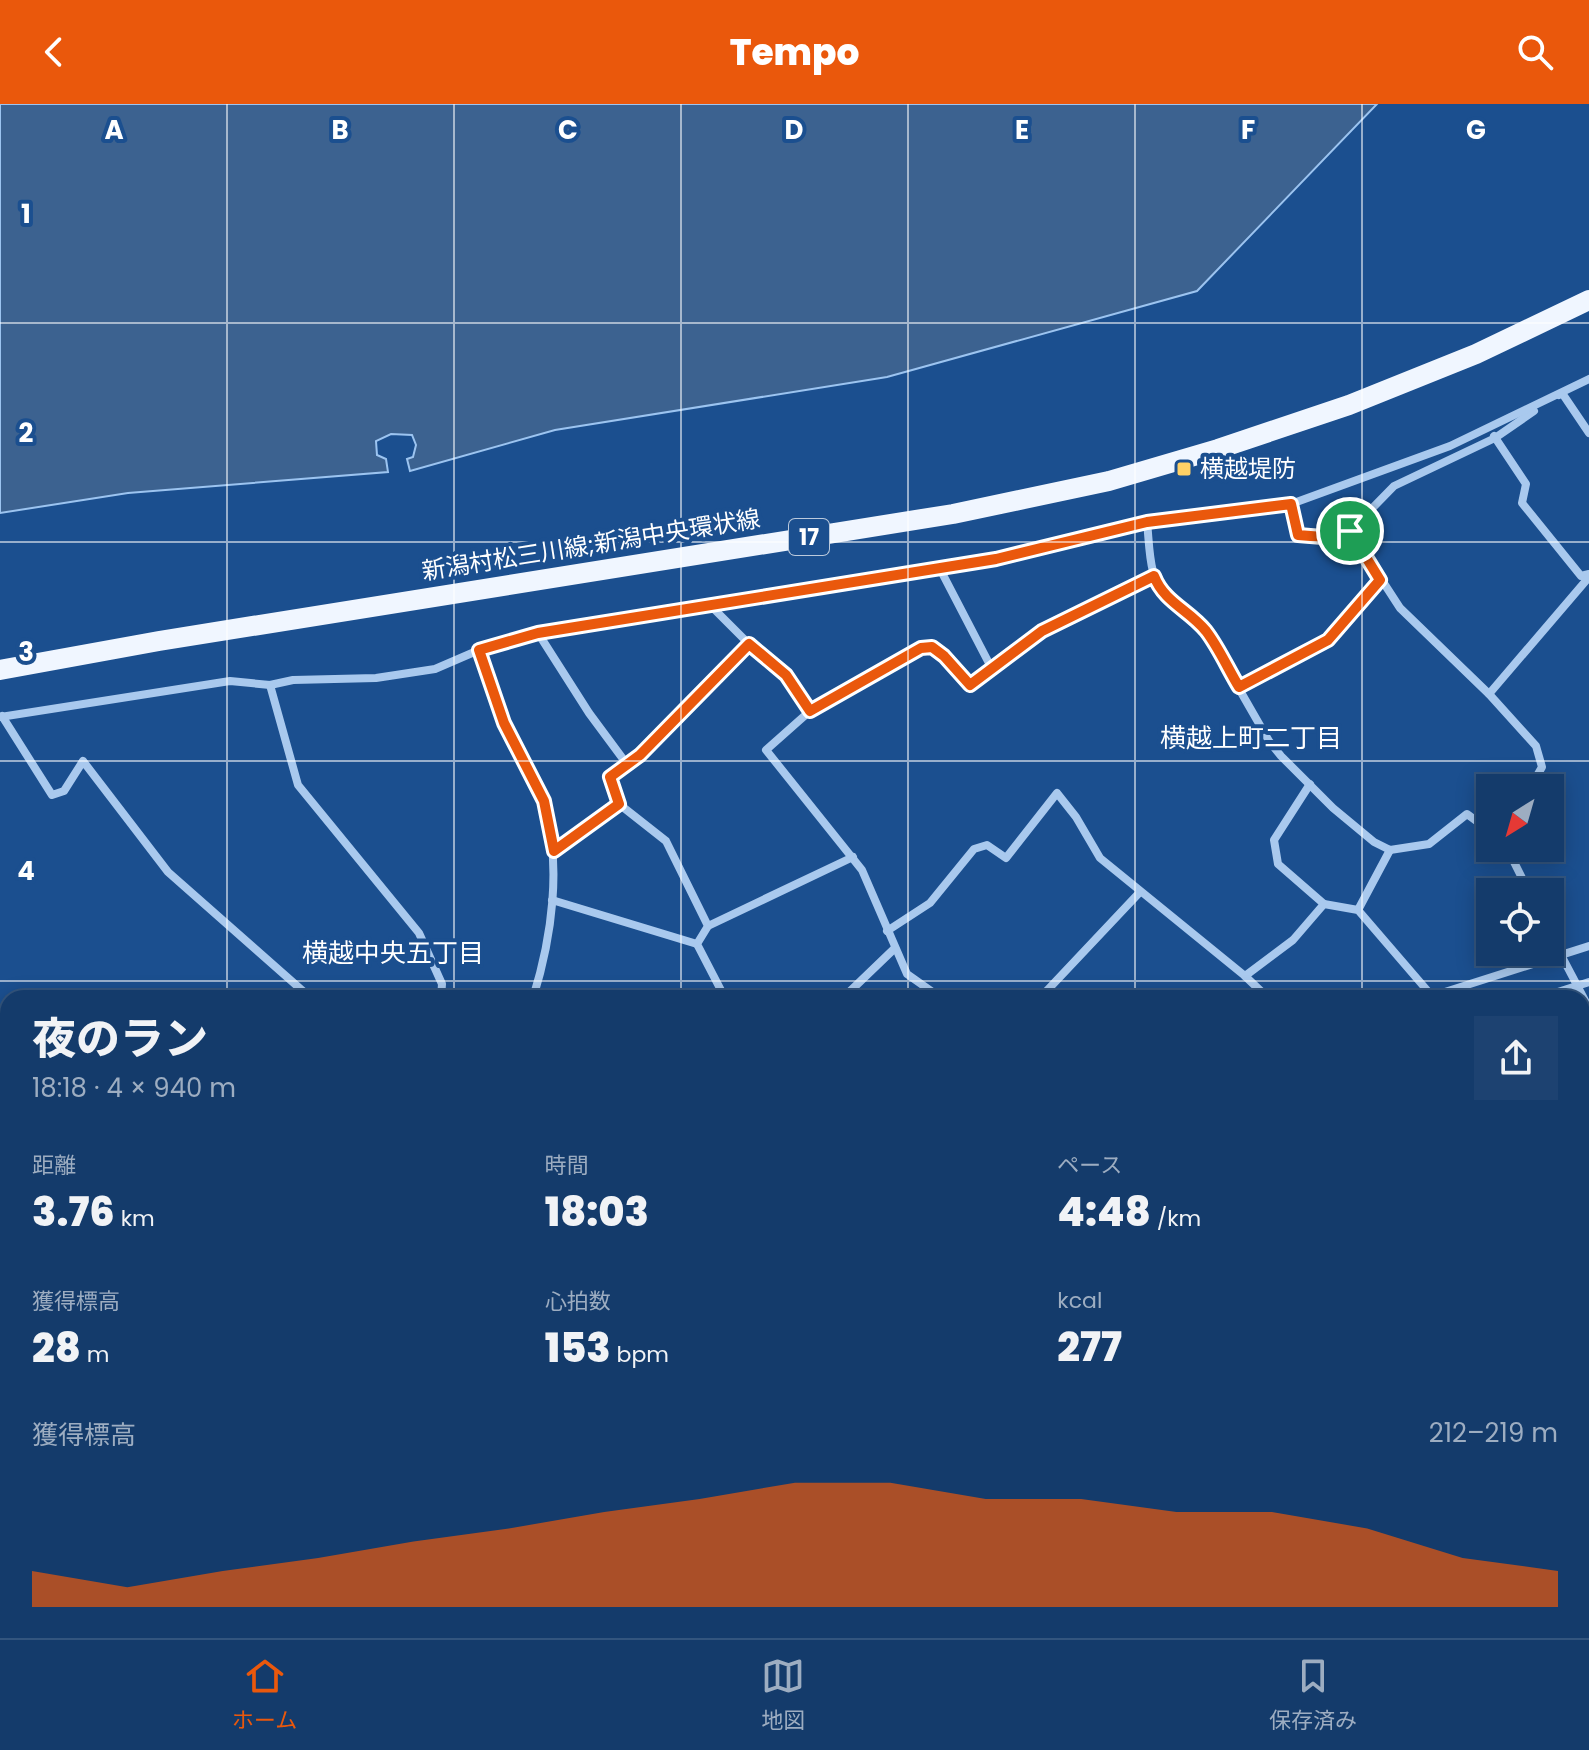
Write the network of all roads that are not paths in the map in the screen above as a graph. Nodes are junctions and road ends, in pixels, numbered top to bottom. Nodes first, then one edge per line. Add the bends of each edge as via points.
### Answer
1 (1589, 300) edge
2 (1589, 379) edge
3 (1562, 393) junction
4 (1488, 428) junction
5 (1589, 433) edge
6 (1495, 438) junction
7 (1291, 504) junction
8 (1147, 522) junction
9 (1350, 531) junction
10 (939, 567) junction
11 (1589, 575) edge
12 (1154, 576) junction
13 (1380, 580) junction
14 (711, 606) junction
15 (538, 633) junction
16 (749, 644) junction
17 (479, 650) junction
18 (992, 669) junction
19 (0, 670) edge
20 (270, 685) junction
21 (1239, 687) junction
22 (1489, 694) junction
23 (810, 711) junction
24 (1, 716) edge
25 (626, 763) junction
26 (1538, 774) edge
27 (1310, 784) junction
28 (619, 804) junction
29 (1476, 821) edge
30 (1390, 850) junction
31 (554, 851) junction
32 (853, 857) junction
33 (1140, 892) junction
34 (552, 900) junction
35 (1324, 904) junction
36 (1358, 910) junction
37 (708, 926) junction
38 (887, 931) junction
39 (697, 944) junction
40 (1589, 946) edge
41 (895, 948) junction
42 (1564, 954) edge
43 (1564, 961) edge
44 (1526, 966) edge
45 (1245, 976) junction
46 (1589, 982) edge
47 (1576, 987) junction
48 (302, 990) edge
49 (442, 990) edge
50 (535, 990) edge
51 (721, 990) edge
52 (851, 990) edge
53 (930, 990) edge
54 (1048, 990) edge
55 (1260, 990) edge
56 (1423, 990) edge
57 (1451, 990) edge
58 (1566, 990) edge
59 (1578, 990) edge

1 - 19 main road, 新潟村松三川線;新潟中央環状線 / 17 via 1476,354 1349,405 1109,481 953,514
2 - 3 street
3 - 4 street
3 - 5 street
3 - 6 street
4 - 6 street
4 - 7 street
6 - 9 street via 1394,486
6 - 11 street via 1526,484 1522,503 1581,576
7 - 8 street
7 - 9 street via 1298,535 1335,538
8 - 10 street via 996,559
8 - 12 street
9 - 13 street
10 - 14 street
10 - 18 street
11 - 22 street
12 - 18 street via 1042,631
12 - 21 street via 1169,601 1207,633
13 - 21 street via 1328,640
13 - 22 street via 1400,608
14 - 15 street
14 - 16 street
15 - 17 street
15 - 25 street
16 - 23 street via 786,675
16 - 25 street
17 - 20 street via 435,669
17 - 31 street via 504,723 544,801
18 - 23 street via 970,685 944,656 932,647 921,648
20 - 24 street via 230,681
20 - 49 street via 298,785 419,933
21 - 27 street via 1269,741
22 - 26 street via 1536,746 1542,767
23 - 32 street via 766,750
24 - 48 street via 52,795 64,791 83,761 168,872
25 - 28 street via 610,777
27 - 30 street via 1374,842
27 - 35 street via 1274,840 1278,864
28 - 31 street
28 - 37 street via 666,841
29 - 30 street via 1467,814 1429,844
30 - 36 street
31 - 34 street
32 - 37 street
32 - 38 street
33 - 38 street via 1100,858 1057,793 1006,858 987,845 974,849 930,903
33 - 45 street
33 - 54 street
34 - 39 street
34 - 50 street
35 - 36 street
35 - 45 street via 1293,940
36 - 56 street
37 - 39 street
38 - 41 street
39 - 51 street
40 - 42 street
41 - 52 street
41 - 53 street via 907,974
43 - 47 street
44 - 57 street
45 - 55 street
46 - 47 street
47 - 58 street
47 - 59 street

